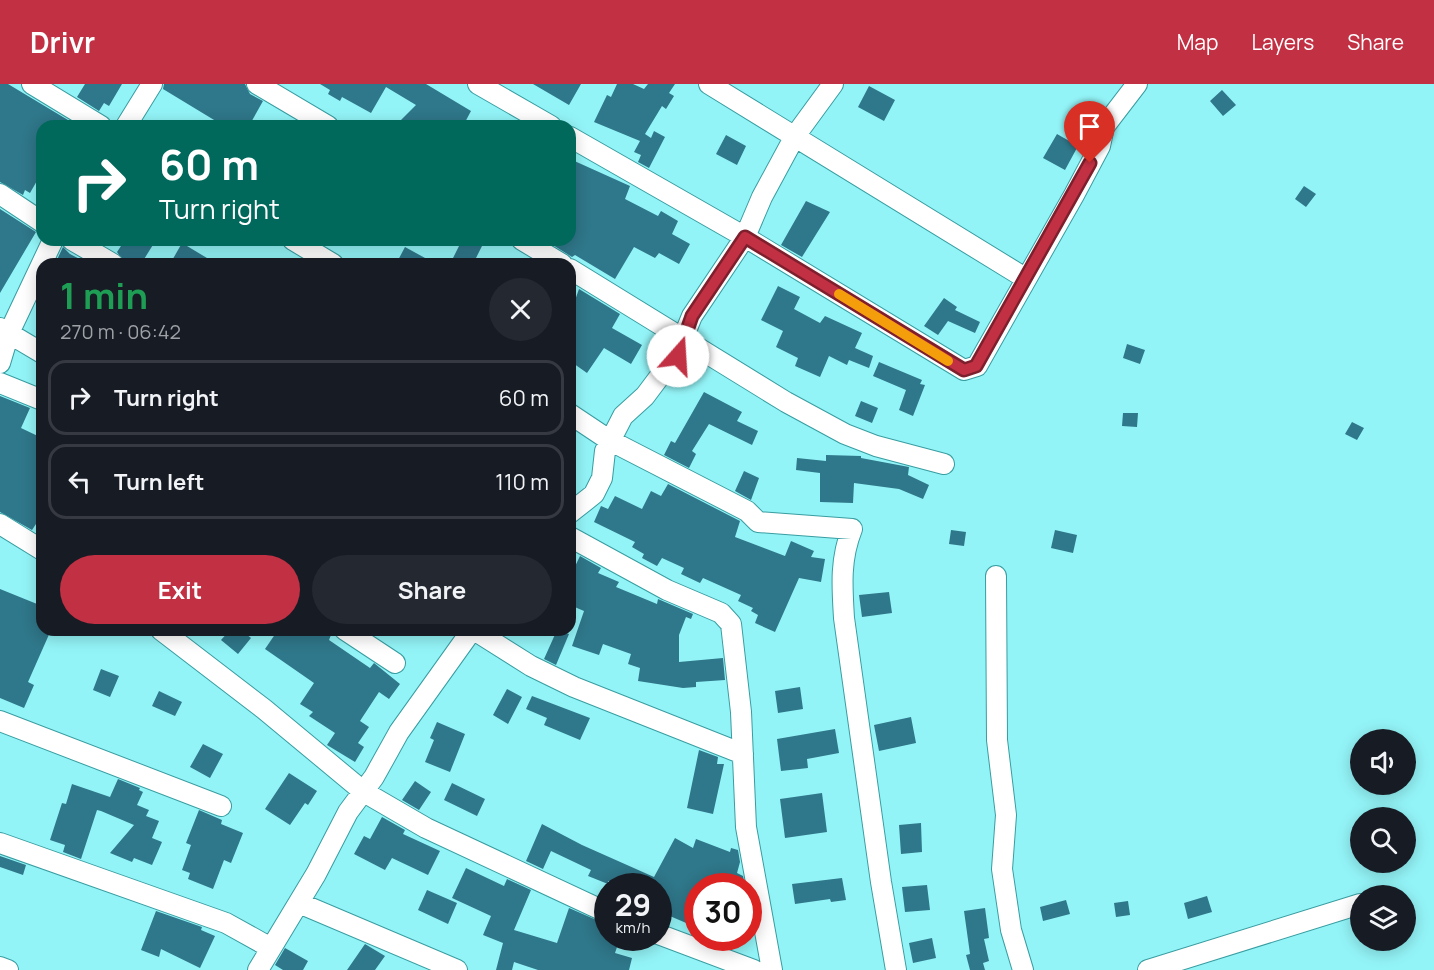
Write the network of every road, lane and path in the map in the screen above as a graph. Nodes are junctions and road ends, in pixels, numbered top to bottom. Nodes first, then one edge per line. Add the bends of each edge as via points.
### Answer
1 (32, 84) edge
2 (152, 84) edge
3 (257, 84) edge
4 (478, 84) edge
5 (709, 84) edge
6 (833, 84) edge
7 (1137, 84) edge
8 (91, 120) edge
9 (130, 120) edge
10 (318, 120) edge
11 (541, 120) edge
12 (795, 136) junction
13 (576, 140) edge
14 (0, 194) edge
15 (36, 218) edge
16 (745, 237) junction
17 (82, 246) edge
18 (303, 246) edge
19 (532, 246) edge
20 (102, 258) edge
21 (323, 258) edge
22 (552, 258) edge
23 (36, 272) edge
24 (576, 273) edge
25 (1025, 278) junction
26 (5, 330) edge
27 (684, 337) junction
28 (36, 349) edge
29 (0, 363) edge
30 (0, 383) edge
31 (36, 398) edge
32 (576, 418) edge
33 (609, 440) junction
34 (944, 464) dead end
35 (576, 508) edge
36 (0, 524) edge
37 (576, 540) edge
38 (36, 543) edge
39 (996, 576) dead end
40 (169, 636) edge
41 (354, 636) edge
42 (469, 636) edge
43 (483, 636) edge
44 (395, 663) dead end
45 (0, 721) edge
46 (743, 754) junction
47 (364, 792) junction
48 (221, 806) dead end
49 (0, 843) edge
50 (299, 903) junction
51 (594, 906) edge
52 (1350, 907) edge
53 (672, 939) edge
54 (271, 948) junction
55 (1181, 965) edge
56 (0, 967) edge
57 (8, 970) edge
58 (258, 970) edge
59 (457, 970) edge
60 (754, 970) edge
61 (772, 970) edge
62 (896, 970) edge
63 (1023, 970) edge
64 (1148, 970) edge

1 - 8 street
2 - 9 street
3 - 10 street
4 - 11 street
5 - 12 street
6 - 12 street
7 - 25 street via 1104,128 1100,146
12 - 16 street
12 - 25 street
13 - 16 street
14 - 15 street
16 - 25 street via 964,370 976,366
16 - 27 street via 706,291
17 - 20 street
18 - 21 street
19 - 22 street
23 - 26 street
24 - 27 street
26 - 28 street
26 - 29 street
27 - 33 street via 672,365 623,416
27 - 34 street via 786,402 845,434
30 - 31 street
32 - 33 street
33 - 35 street via 602,478 594,494
33 - 62 street via 747,511 758,522 852,529 841,575 844,618
36 - 38 street
37 - 46 street via 728,618 735,635
39 - 63 street via 997,740 1006,815 1002,869 1011,930
40 - 47 street
41 - 44 street
42 - 47 street via 399,732
43 - 46 street via 574,687
45 - 48 street
46 - 61 street via 746,827
47 - 50 street via 348,812
47 - 51 street via 426,828
49 - 54 street via 226,923
50 - 54 street
50 - 59 street
52 - 55 street
53 - 60 street
54 - 58 street
55 - 64 street
56 - 57 street

